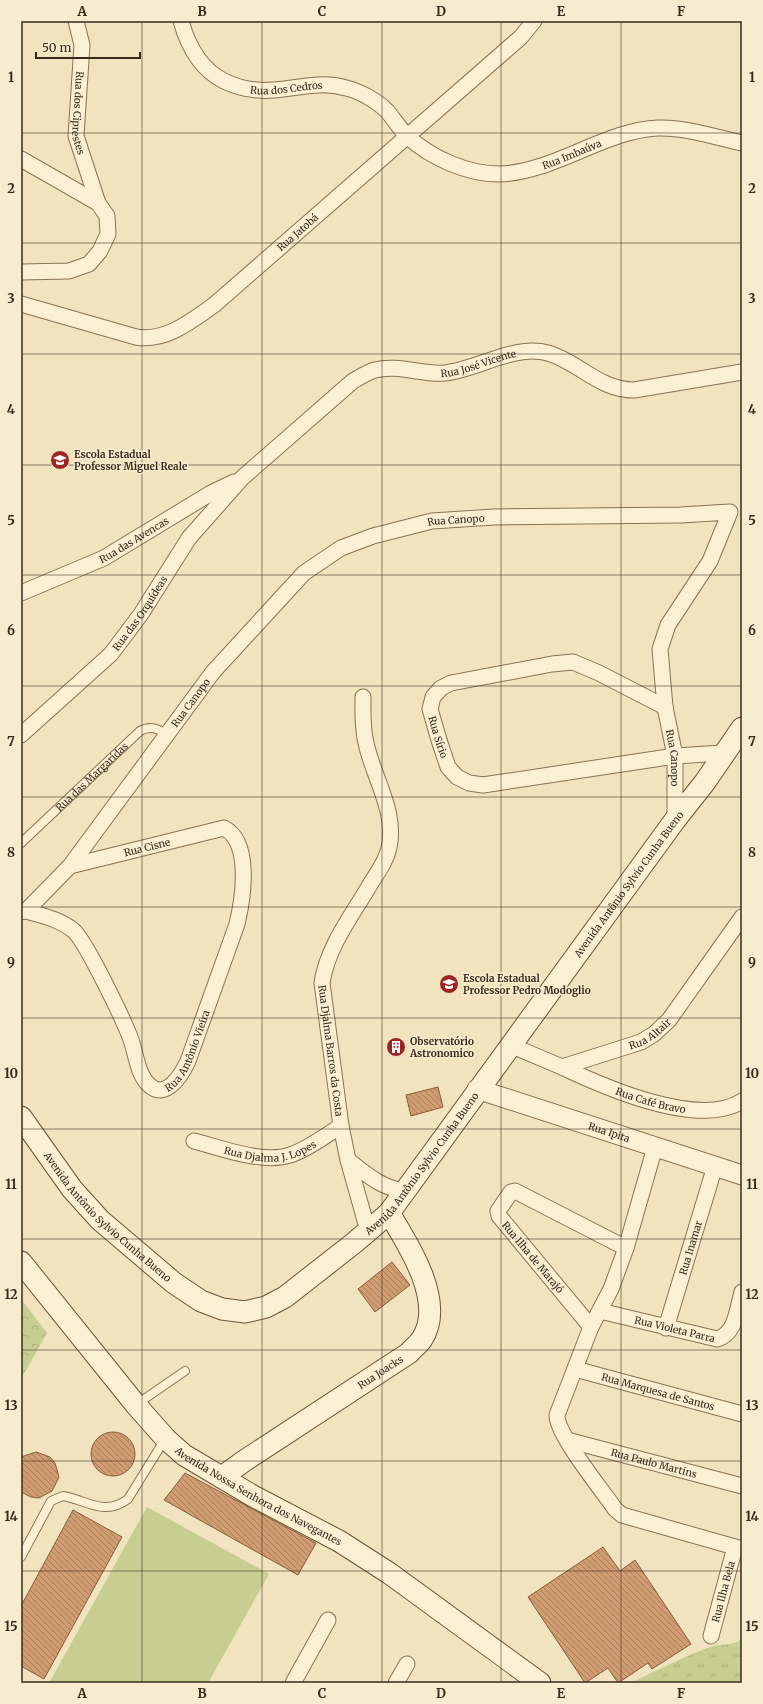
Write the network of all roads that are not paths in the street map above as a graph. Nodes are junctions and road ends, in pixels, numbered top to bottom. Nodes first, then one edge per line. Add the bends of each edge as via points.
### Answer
1 (76, 21) edge
2 (181, 21) edge
3 (534, 21) edge
4 (407, 136) junction
5 (742, 144) edge
6 (21, 159) edge
7 (98, 203) junction
8 (21, 272) edge
9 (21, 304) edge
10 (742, 372) edge
11 (242, 478) junction
12 (21, 593) edge
13 (363, 697) dead end
14 (665, 707) junction
15 (742, 728) edge
16 (168, 734) junction
17 (21, 735) edge
18 (723, 753) junction
19 (674, 756) junction
20 (675, 820) junction
21 (224, 828) joint
22 (21, 843) edge
23 (70, 866) junction
24 (23, 915) edge
25 (742, 917) edge
26 (510, 1045) junction
27 (562, 1066) junction
28 (477, 1089) junction
29 (742, 1101) edge
30 (21, 1117) edge
31 (341, 1126) junction
32 (194, 1141) dead end
33 (655, 1147) junction
34 (348, 1160) junction
35 (715, 1166) junction
36 (742, 1175) edge
37 (403, 1191) junction
38 (389, 1213) junction
39 (368, 1231) junction
40 (626, 1248) junction
41 (21, 1262) edge
42 (742, 1292) edge
43 (600, 1312) junction
44 (591, 1327) junction
45 (666, 1328) junction
46 (575, 1369) junction
47 (185, 1370) dead end
48 (136, 1405) junction
49 (742, 1414) edge
50 (166, 1439) junction
51 (567, 1440) junction
52 (222, 1477) junction
53 (742, 1486) edge
54 (739, 1548) edge
55 (21, 1557) edge
56 (328, 1620) dead end
57 (711, 1636) dead end
58 (407, 1664) dead end
59 (293, 1683) edge
60 (396, 1683) edge
61 (540, 1683) edge

1 - 7 street, Rua dos Ciprestes via 82,45 76,136
2 - 4 street, Rua dos Cedros via 192,50 204,66 223,80 247,90 268,91 322,85 346,87 386,110
3 - 4 street, Rua Jatobá via 521,37
4 - 5 street, Rua Imbaúva via 437,158 471,171 500,174 535,167 634,131 658,128 682,130
4 - 9 street, Rua Jatobá via 214,304 170,333 148,339
6 - 7 street
7 - 8 street, Rua dos Ciprestes via 106,216 108,234 100,252 89,264 69,271
10 - 11 street, Rua José Vicente via 622,390 589,376 562,359 534,351 444,373 393,368 374,370 353,381
11 - 12 street, Rua das Avencas via 211,493 104,558
11 - 17 street, Rua das Orquídeas via 189,538 141,614 111,654
13 - 31 street, Rua Djalma Barros da Costa via 366,743 388,809 391,828 389,849 381,866 330,953 324,969 322,983
14 - 16 street, Rua Canopo via 660,649 668,625 710,561 730,512 494,517 432,521 373,536 341,548 304,573 213,672
14 - 19 street, Rua Canopo
14 - 19 street, Rua Sírio via 573,662 451,683 440,688 433,697 430,709 448,767 469,783 482,785
15 - 18 main road, Avenida Antônio Sylvio Cunha Bueno
16 - 22 lane, Rua das Margaridas via 153,727 140,731
16 - 23 street, Rua Canopo
18 - 19 street, Rua Sírio
18 - 20 main road, Avenida Antônio Sylvio Cunha Bueno via 705,782
19 - 20 street, Rua Canopo
20 - 26 main road, Avenida Antônio Sylvio Cunha Bueno
21 - 23 street, Rua Cisne
21 - 24 street, Rua Antônio Vieira via 235,836 239,843 244,883 242,902 237,924 188,1061 181,1075 165,1089 157,1090 149,1085 142,1075 122,1020 74,932 59,920
23 - 24 street, Rua Canopo
25 - 27 street, Rua Altair via 669,1020 654,1034 621,1049
26 - 27 street
26 - 28 main road, Avenida Antônio Sylvio Cunha Bueno
27 - 29 street, Rua Café Bravo via 620,1091 682,1109 706,1111 727,1108
28 - 33 street, Rua Ipita
28 - 37 main road, Avenida Antônio Sylvio Cunha Bueno
30 - 39 main road, Avenida Antônio Sylvio Cunha Bueno via 72,1188 100,1220 174,1282 201,1301 222,1309 245,1312 266,1307 285,1298
31 - 32 street, Rua Djalma J. Lopes via 291,1155 275,1158 254,1156
31 - 34 street, Rua Djalma Barros da Costa
33 - 35 street, Rua Ipita
33 - 40 street
34 - 37 street via 376,1182 390,1189
34 - 39 street, Rua Djalma Barros da Costa
35 - 36 street, Rua Ipita
35 - 45 street, Rua Inamar
37 - 38 main road, Avenida Antônio Sylvio Cunha Bueno
38 - 39 main road, Avenida Antônio Sylvio Cunha Bueno
38 - 52 main road, Rua Joacks via 411,1248 423,1275 430,1310 422,1339 409,1353
40 - 43 street
40 - 44 street, Rua Ilha de Marajó via 515,1191 511,1192 498,1211 499,1216
41 - 48 main road, Avenida Nossa Senhora dos Navegantes
42 - 45 street, Rua Violeta Parra via 732,1328 723,1338 717,1339
43 - 44 street
43 - 45 street, Rua Violeta Parra
44 - 46 street
46 - 49 street, Rua Marquesa de Santos
46 - 51 street via 557,1415 558,1425
47 - 48 lane
48 - 50 main road, Avenida Nossa Senhora dos Navegantes
50 - 52 main road, Avenida Nossa Senhora dos Navegantes via 184,1455
50 - 55 lane via 128,1499 120,1505 94,1506 63,1496 51,1501
51 - 53 street, Rua Paulo Martins
51 - 54 street via 622,1515
52 - 61 main road, Avenida Nossa Senhora dos Navegantes via 339,1541 395,1578
54 - 57 street, Rua Ilha Bela
56 - 59 street
58 - 60 street

